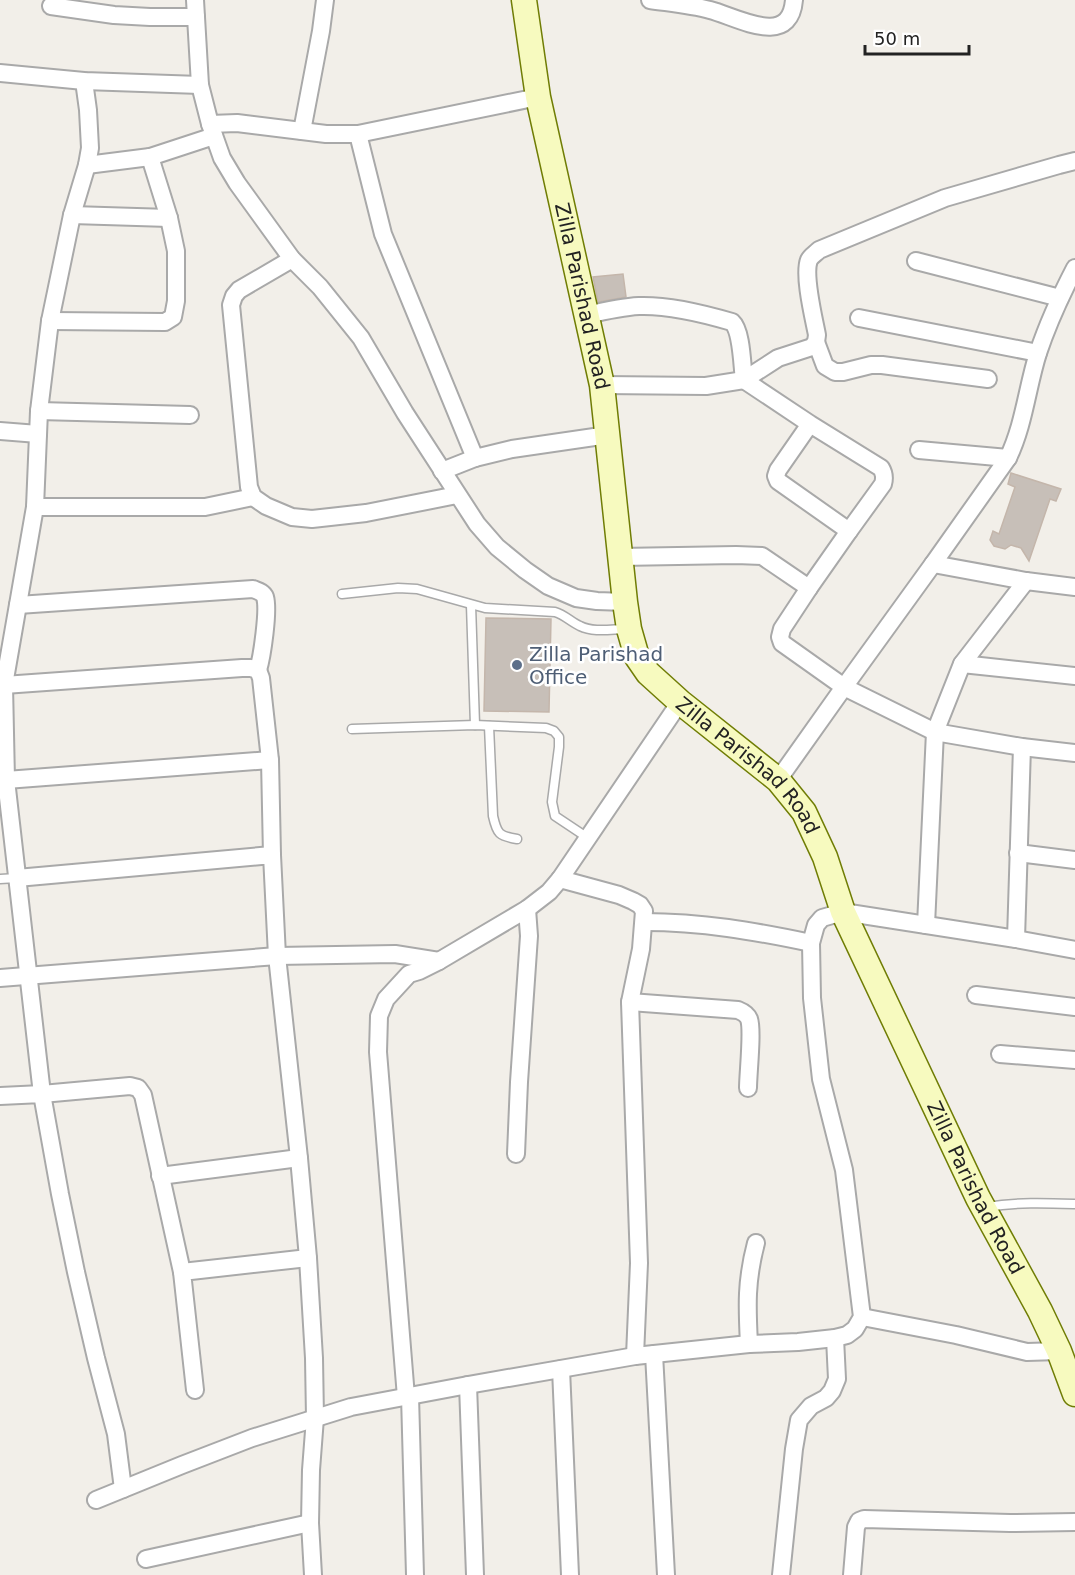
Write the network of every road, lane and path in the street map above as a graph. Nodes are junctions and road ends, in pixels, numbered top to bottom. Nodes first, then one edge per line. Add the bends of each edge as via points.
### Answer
1 (195, 0) edge
2 (325, 0) edge
3 (524, 0) edge
4 (650, 0) edge
5 (794, 0) edge
6 (51, 6) dead end
7 (196, 17) junction
8 (0, 73) edge
9 (84, 81) junction
10 (200, 85) junction
11 (538, 96) junction
12 (212, 130) junction
13 (302, 131) junction
14 (357, 134) junction
15 (150, 157) junction
16 (1075, 161) edge
17 (87, 165) junction
18 (72, 215) junction
19 (169, 218) junction
20 (292, 259) junction
21 (916, 261) dead end
22 (1075, 268) edge
23 (1060, 298) junction
24 (587, 315) junction
25 (859, 318) dead end
26 (50, 321) junction
27 (816, 342) junction
28 (1038, 353) junction
29 (988, 379) dead end
30 (744, 380) junction
31 (602, 385) junction
32 (39, 411) junction
33 (190, 415) dead end
34 (810, 424) junction
35 (0, 431) edge
36 (38, 434) junction
37 (608, 435) junction
38 (919, 450) dead end
39 (475, 458) junction
40 (1008, 458) junction
41 (442, 471) junction
42 (457, 495) junction
43 (253, 497) junction
44 (35, 507) junction
45 (849, 531) junction
46 (620, 557) junction
47 (933, 564) junction
48 (1026, 581) junction
49 (1075, 587) edge
50 (809, 588) junction
51 (342, 594) dead end
52 (625, 602) junction
53 (18, 605) junction
54 (471, 605) junction
55 (629, 629) junction
56 (962, 664) junction
57 (258, 670) junction
58 (1075, 676) edge
59 (4, 685) junction
60 (844, 687) junction
61 (680, 702) junction
62 (475, 725) junction
63 (489, 726) junction
64 (352, 729) dead end
65 (935, 732) junction
66 (1022, 747) junction
67 (1075, 753) edge
68 (270, 759) junction
69 (6, 780) junction
70 (778, 780) junction
71 (588, 838) junction
72 (517, 839) dead end
73 (1018, 853) junction
74 (272, 855) junction
75 (1075, 860) edge
76 (8, 878) edge
77 (560, 879) junction
78 (527, 909) junction
79 (843, 912) junction
80 (644, 922) junction
81 (926, 925) junction
82 (1016, 939) junction
83 (811, 943) junction
84 (1075, 950) edge
85 (277, 956) junction
86 (439, 961) junction
87 (28, 976) junction
88 (0, 978) edge
89 (976, 995) dead end
90 (630, 1002) junction
91 (1075, 1007) edge
92 (1000, 1054) dead end
93 (1075, 1060) edge
94 (748, 1088) dead end
95 (42, 1094) junction
96 (0, 1096) edge
97 (516, 1154) dead end
98 (299, 1158) junction
99 (160, 1176) junction
100 (1075, 1204) edge
101 (983, 1208) junction
102 (756, 1243) dead end
103 (308, 1258) junction
104 (182, 1272) junction
105 (862, 1317) junction
106 (836, 1338) junction
107 (749, 1344) junction
108 (1059, 1351) junction
109 (654, 1354) junction
110 (635, 1356) junction
111 (561, 1369) junction
112 (468, 1385) junction
113 (195, 1390) dead end
114 (1075, 1394) edge
115 (410, 1396) junction
116 (315, 1418) junction
117 (123, 1489) junction
118 (96, 1500) dead end
119 (1075, 1522) edge
120 (310, 1523) junction
121 (146, 1559) dead end
122 (313, 1575) edge
123 (415, 1575) edge
124 (475, 1575) edge
125 (570, 1575) edge
126 (666, 1575) edge
127 (781, 1575) edge
128 (852, 1575) edge

1 - 7 street
2 - 13 street
3 - 11 main road, Zilla Parishad Road
4 - 5 street via 710,10 762,27 785,23
6 - 7 street via 114,15
7 - 10 street
8 - 9 street
9 - 10 street
9 - 17 street via 90,148
10 - 12 street
11 - 14 street
11 - 24 main road, Zilla Parishad Road
12 - 13 street via 237,123
12 - 15 street
12 - 20 street via 237,183
13 - 14 street
14 - 39 street via 383,234
15 - 17 street
15 - 19 street
16 - 27 street via 945,198 819,250 808,262 807,270
17 - 18 street
18 - 19 street
18 - 26 street
19 - 26 street via 176,251 173,317 165,322
20 - 41 street via 361,338
20 - 43 street via 239,290 231,305
21 - 23 street
22 - 23 street
23 - 28 street
24 - 30 street via 642,306 732,322 737,327
24 - 31 main road, Zilla Parishad Road
25 - 28 street
26 - 32 street
27 - 29 street via 825,366 835,372 882,365
27 - 30 street via 812,347 778,358
28 - 40 street via 1022,420
30 - 31 street via 706,386
30 - 34 street
31 - 37 main road, Zilla Parishad Road
32 - 33 street
32 - 36 street
34 - 45 street via 778,470 778,482
34 - 45 street via 884,472 883,484
35 - 36 street
36 - 44 street
37 - 39 street
37 - 46 main road, Zilla Parishad Road
38 - 40 street
39 - 41 street
40 - 47 street
41 - 42 street
42 - 43 street via 312,519 292,517
42 - 52 street via 497,547 548,586 576,598
43 - 44 street via 206,507
44 - 53 street
45 - 50 street
46 - 50 street via 762,556
46 - 52 main road, Zilla Parishad Road
47 - 48 street
47 - 60 street
48 - 49 street
48 - 56 street
50 - 60 street via 782,629 782,644
51 - 54 lane via 417,589
52 - 55 main road, Zilla Parishad Road
53 - 57 street via 253,589 265,597 266,607
53 - 59 street
54 - 55 lane via 555,612 588,630
54 - 62 lane
55 - 61 main road, Zilla Parishad Road via 637,657 648,673
56 - 58 street
56 - 65 street
57 - 59 street
57 - 68 street
59 - 69 street
60 - 65 street
60 - 70 street
61 - 70 main road, Zilla Parishad Road
61 - 71 street
62 - 63 lane
62 - 64 lane
63 - 71 lane via 554,731 559,737 552,802 555,816
63 - 72 lane via 496,829 503,837
65 - 66 street
65 - 81 street
66 - 67 street
66 - 73 street
68 - 69 street
68 - 74 street
69 - 76 street
70 - 79 main road, Zilla Parishad Road via 804,812 825,857
71 - 77 street
73 - 75 street
73 - 82 street
74 - 76 street
74 - 85 street
76 - 87 street
77 - 78 street
77 - 80 street via 633,901 644,911
78 - 86 street
78 - 97 street via 529,936
79 - 81 street
79 - 83 street via 822,918
79 - 101 main road, Zilla Parishad Road
80 - 83 street via 756,931
80 - 90 street
81 - 82 street
82 - 84 street
83 - 105 street via 812,998 821,1079 844,1170
85 - 86 street via 395,954
85 - 87 street
85 - 98 street
86 - 115 street via 410,974 386,999 379,1016 378,1052
87 - 88 street
87 - 95 street
89 - 91 street
90 - 94 street via 745,1013 750,1032
90 - 110 street via 639,1263
92 - 93 street
95 - 96 street
95 - 99 street via 138,1088
95 - 117 street via 76,1272 116,1434
98 - 99 street
98 - 103 street
99 - 104 street
100 - 101 lane via 1026,1203
101 - 108 main road, Zilla Parishad Road
102 - 107 street via 747,1286
103 - 104 street
103 - 116 street
104 - 113 street
105 - 106 street via 855,1329
105 - 108 street via 1027,1352
106 - 107 street
106 - 127 street via 837,1379 832,1391 799,1420
107 - 109 street
108 - 114 main road, Zilla Parishad Road
109 - 110 street
109 - 126 street
110 - 111 street
111 - 112 street
111 - 125 street
112 - 115 street
112 - 124 street
115 - 116 street
115 - 123 street
116 - 117 street via 252,1438
116 - 120 street
117 - 118 street
119 - 128 street via 864,1519 856,1527
120 - 121 street
120 - 122 street

